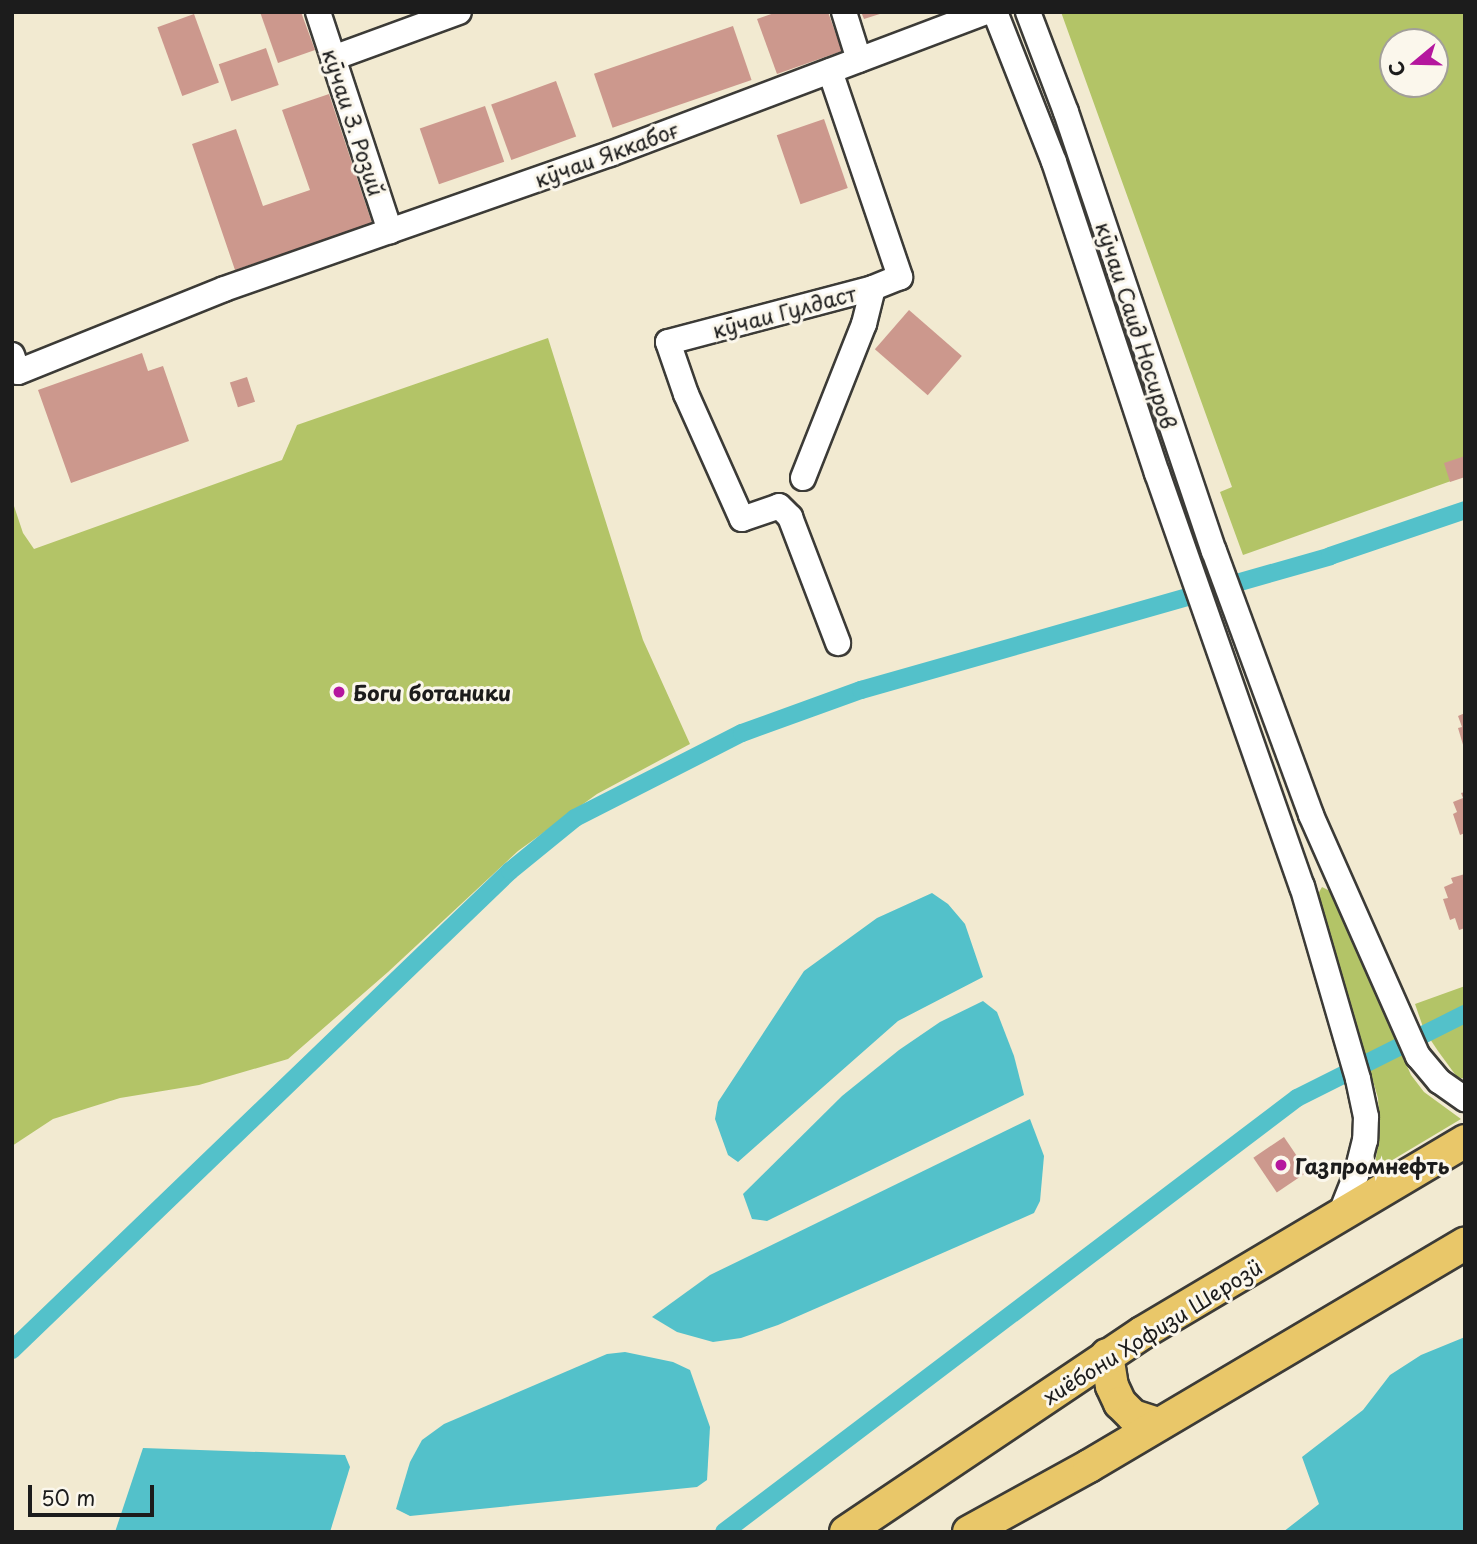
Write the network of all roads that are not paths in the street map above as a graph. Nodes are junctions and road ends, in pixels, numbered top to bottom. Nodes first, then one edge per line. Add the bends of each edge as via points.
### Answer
1 (318, 12) edge
2 (459, 12) edge
3 (844, 12) edge
4 (985, 12) edge
5 (995, 12) edge
6 (1028, 12) edge
7 (333, 58) junction
8 (859, 60) junction
9 (830, 71) junction
10 (1089, 180) junction
11 (1063, 188) junction
12 (390, 231) junction
13 (873, 288) junction
14 (15, 363) edge
15 (803, 478) dead end
16 (838, 643) dead end
17 (1336, 873) junction
18 (1302, 886) junction
19 (1465, 1099) edge
20 (1465, 1141) edge
21 (1340, 1215) junction
22 (1465, 1244) edge
23 (1107, 1355) junction
24 (1158, 1424) junction
25 (846, 1532) edge
26 (969, 1532) edge

1 - 7 street, кӯчаи З. Розий
2 - 7 street
3 - 8 street
4 - 8 street, кӯчаи Яккабоғ
5 - 11 street, кӯчаи Саид Носиров
6 - 10 street, кӯчаи Саид Носиров
7 - 12 street, кӯчаи З. Розий
8 - 9 street, кӯчаи Яккабоғ
9 - 12 street, кӯчаи Яккабоғ
9 - 13 street, кӯчаи Гулдаст via 900,277
10 - 11 street
10 - 17 street, кӯчаи Саид Носиров via 1245,638
11 - 18 street, кӯчаи Саид Носиров
12 - 14 street, кӯчаи Яккабоғ
13 - 15 street via 864,324
13 - 16 street, кӯчаи Гулдаст via 668,342 742,520 779,506 790,517
17 - 18 street via 1319,874
17 - 19 street, кӯчаи Саид Носиров via 1418,1056 1439,1081
18 - 21 street, кӯчаи Саид Носиров via 1366,1117 1362,1156
20 - 21 main road, хиёбони Ҳофизи Шерозӣ
21 - 23 main road, хиёбони Ҳофизи Шерозӣ
22 - 24 main road
23 - 24 main road via 1120,1402 1133,1416
23 - 25 main road, хиёбони Ҳофизи Шерозӣ
24 - 26 main road

